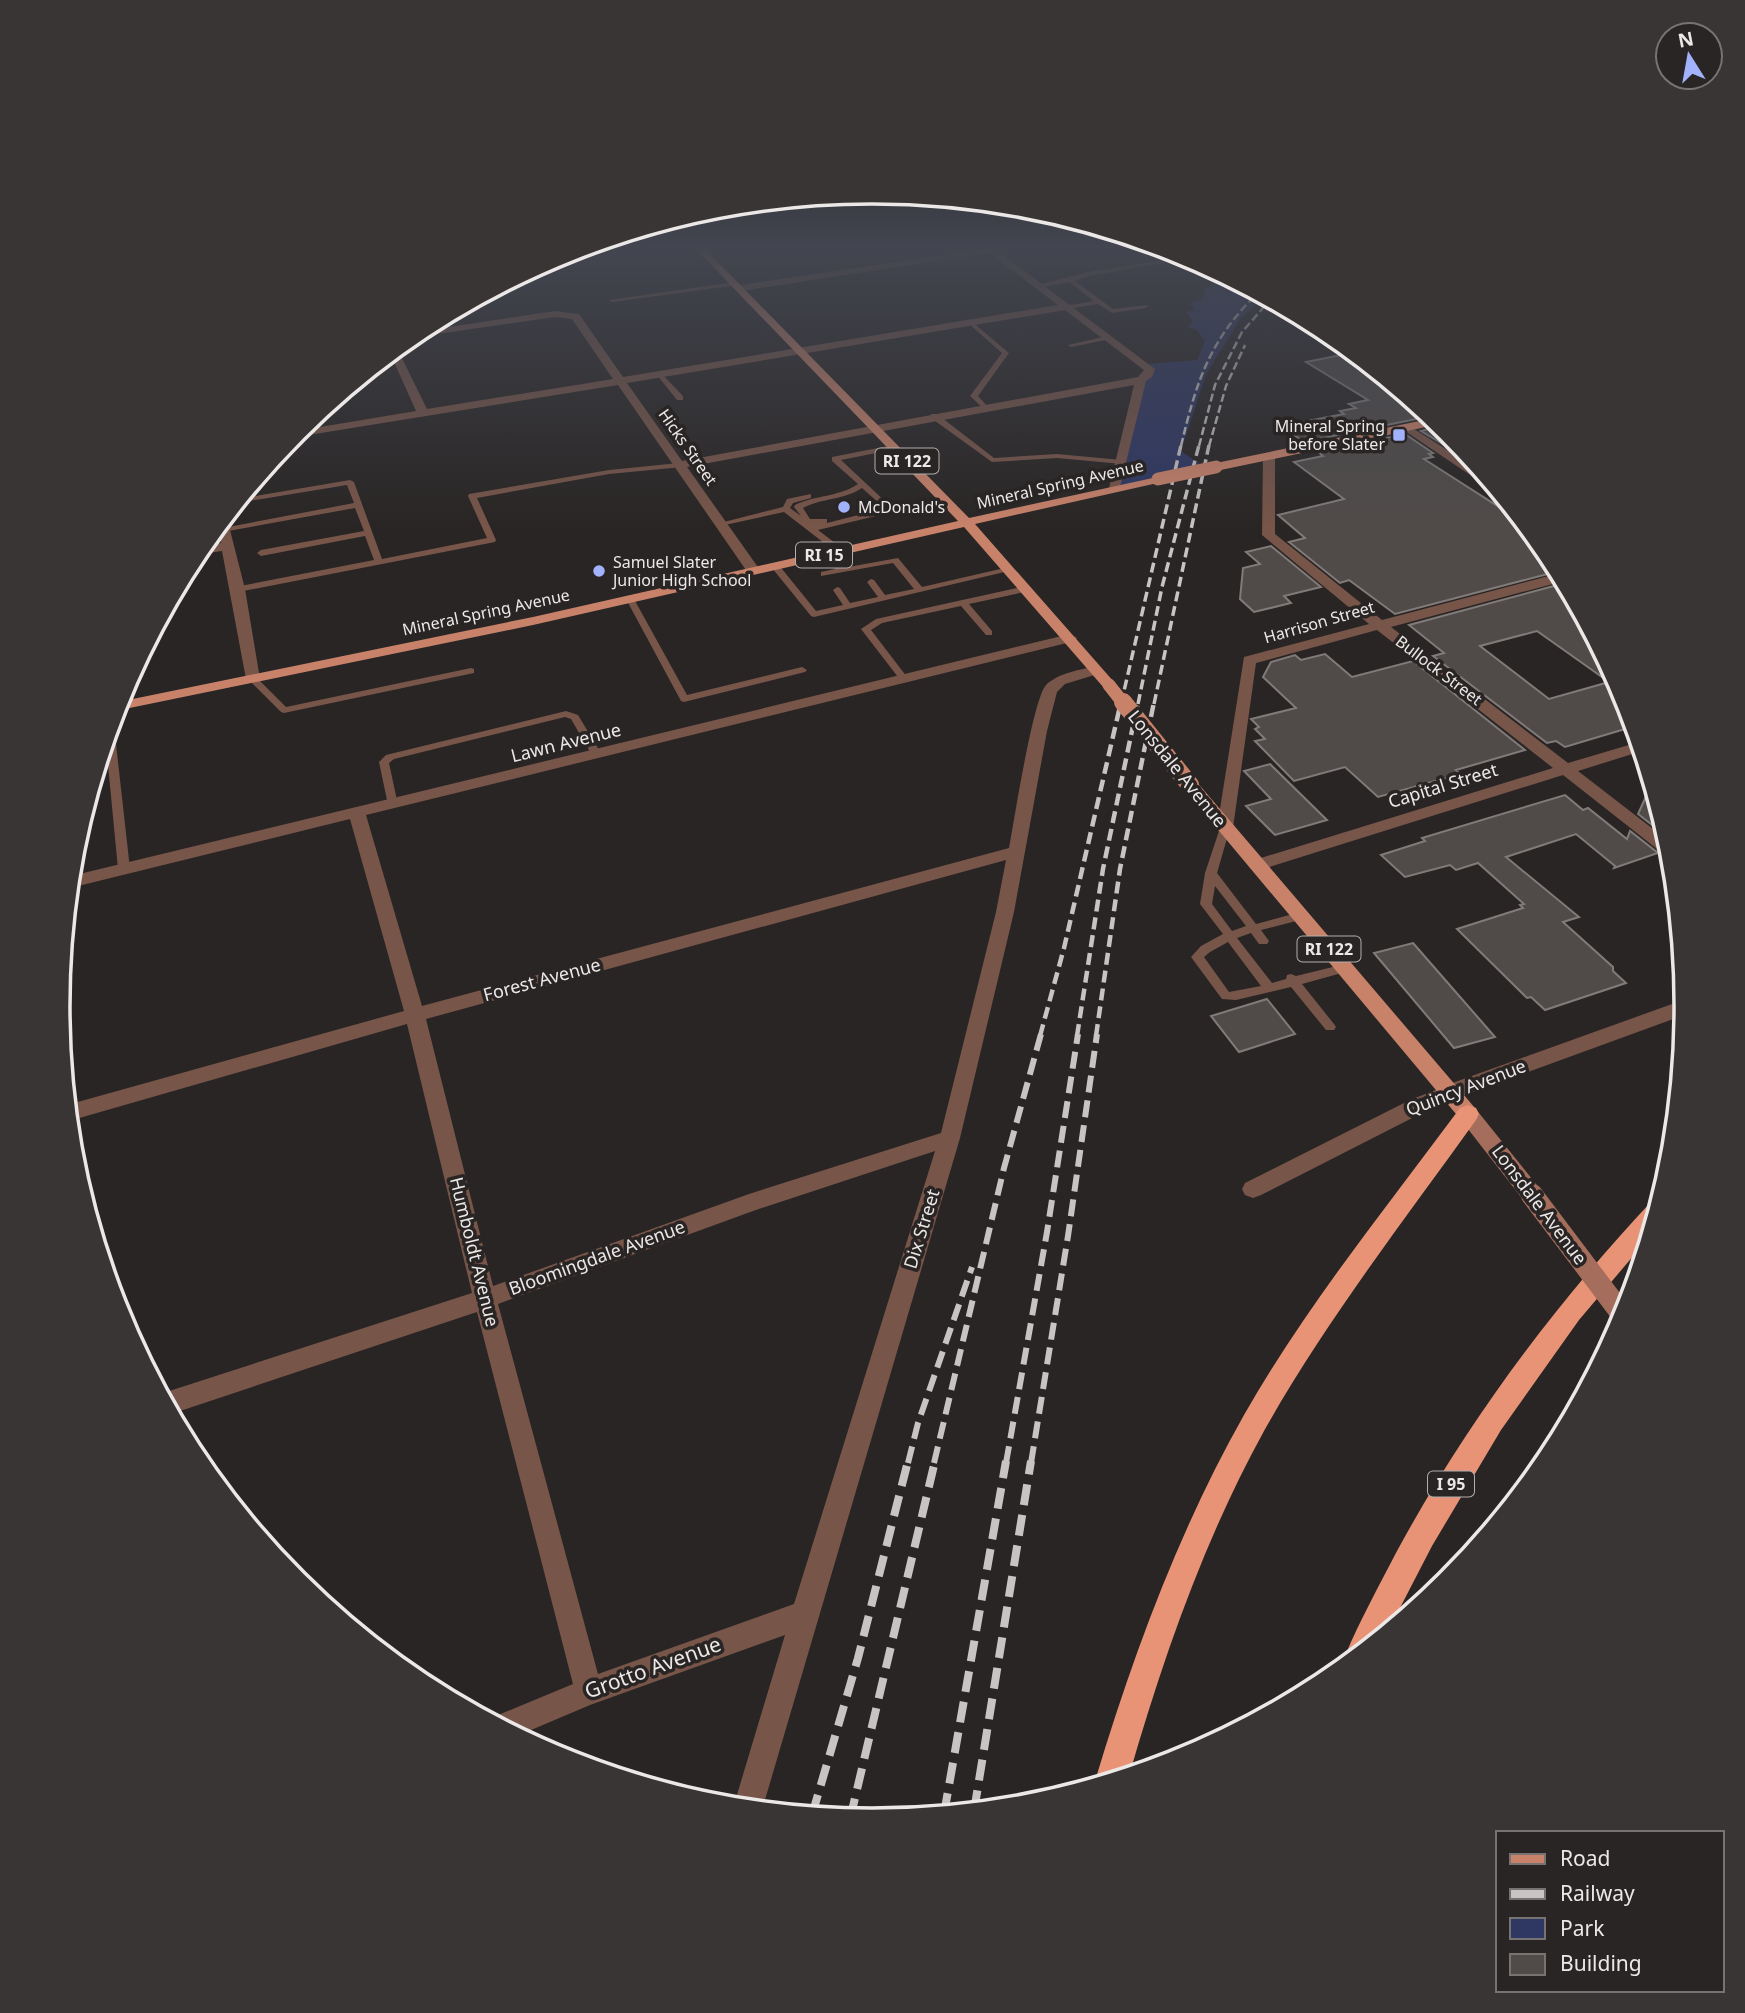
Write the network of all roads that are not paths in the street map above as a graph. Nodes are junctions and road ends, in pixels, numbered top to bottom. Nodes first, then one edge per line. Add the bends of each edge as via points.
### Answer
1 (591, 340) edge
2 (791, 340) edge
3 (869, 340) edge
4 (991, 340) edge
5 (1098, 340) edge
6 (1111, 340) edge
7 (1071, 345) dead end
8 (802, 351) junction
9 (398, 360) edge
10 (659, 374) junction
11 (618, 380) junction
12 (1141, 380) junction
13 (680, 398) dead end
14 (985, 408) junction
15 (423, 413) junction
16 (934, 416) junction
17 (1424, 424) edge
18 (1405, 427) junction
19 (874, 428) junction
20 (313, 432) edge
21 (893, 447) junction
22 (1269, 456) junction
23 (1122, 462) junction
24 (679, 464) junction
25 (1467, 468) edge
26 (863, 484) junction
27 (1115, 488) junction
28 (252, 499) edge
29 (358, 505) junction
30 (786, 509) junction
31 (881, 512) junction
32 (967, 523) junction
33 (720, 524) junction
34 (231, 525) edge
35 (811, 529) junction
36 (368, 533) junction
37 (224, 535) edge
38 (226, 546) junction
39 (214, 548) edge
40 (834, 552) junction
41 (261, 553) dead end
42 (379, 563) junction
43 (775, 566) junction
44 (752, 570) junction
45 (1009, 570) junction
46 (841, 571) junction
47 (824, 574) dead end
48 (1551, 580) edge
49 (871, 582) dead end
50 (238, 589) junction
51 (1026, 589) junction
52 (837, 590) dead end
53 (920, 590) junction
54 (629, 598) junction
55 (883, 598) junction
56 (963, 603) junction
57 (848, 606) junction
58 (1378, 624) junction
59 (989, 633) dead end
60 (1070, 638) junction
61 (802, 670) dead end
62 (1096, 670) junction
63 (471, 671) dead end
64 (253, 679) junction
65 (904, 679) junction
66 (129, 704) edge
67 (1632, 749) edge
68 (112, 752) edge
69 (597, 755) junction
70 (1566, 768) junction
71 (393, 805) junction
72 (357, 814) junction
73 (1225, 828) junction
74 (1658, 841) edge
75 (1017, 851) junction
76 (1257, 865) junction
77 (124, 869) junction
78 (1211, 873) junction
79 (80, 879) edge
80 (1300, 916) junction
81 (1254, 929) junction
82 (1231, 937) junction
83 (1263, 941) dead end
84 (1345, 968) junction
85 (1291, 978) junction
86 (1269, 988) junction
87 (1675, 1010) edge
88 (415, 1016) junction
89 (1330, 1027) dead end
90 (1451, 1092) junction
91 (77, 1110) edge
92 (1468, 1114) junction
93 (950, 1138) junction
94 (1253, 1189) dead end
95 (1645, 1224) edge
96 (485, 1299) junction
97 (1617, 1307) edge
98 (174, 1401) edge
99 (806, 1614) junction
100 (1371, 1635) edge
101 (589, 1691) junction
102 (513, 1723) edge
103 (1114, 1771) edge
104 (751, 1799) edge

1 - 11 street, Hicks Street
2 - 8 main road, Lonsdale Avenue / RI 122
3 - 8 street
4 - 14 lane via 1006,353 974,396
5 - 7 lane
6 - 12 street via 1150,369
8 - 10 street
8 - 19 main road, Lonsdale Avenue / RI 122
9 - 15 street
10 - 11 street
10 - 13 lane
11 - 15 street
11 - 24 street, Hicks Street
12 - 14 street
12 - 23 street
14 - 16 street
15 - 20 street
16 - 19 street
16 - 23 lane via 992,460 1057,456
17 - 18 main road, Mineral Spring Avenue / RI 15
18 - 22 main road, Mineral Spring Avenue / RI 15
18 - 25 street
19 - 21 main road, Lonsdale Avenue / RI 122
19 - 24 street
21 - 26 lane via 835,459
21 - 32 main road, Lonsdale Avenue / RI 122
22 - 27 main road, Mineral Spring Avenue / RI 15, bridge
22 - 58 street, Bullock Street via 1269,535
23 - 27 street
24 - 33 street, Hicks Street
24 - 42 lane via 472,496 492,540
26 - 30 lane via 790,501
26 - 31 lane via 884,504
26 - 31 lane via 854,492 808,500 798,507 808,521 820,522
27 - 32 main road, Mineral Spring Avenue / RI 15
28 - 29 lane via 350,482
29 - 34 lane
29 - 36 lane
30 - 33 lane
30 - 35 lane
31 - 35 lane
32 - 40 main road, Mineral Spring Avenue / RI 15
32 - 45 main road, Lonsdale Avenue / RI 122
33 - 44 street, Hicks Street
35 - 40 lane
36 - 41 lane
36 - 42 lane
37 - 38 street
38 - 39 street
38 - 50 street
40 - 43 main road, Mineral Spring Avenue / RI 15
40 - 46 lane
42 - 50 lane
43 - 44 main road, Mineral Spring Avenue / RI 15
43 - 57 lane via 814,614
44 - 54 main road, Mineral Spring Avenue / RI 15
45 - 51 main road, Lonsdale Avenue / RI 122
45 - 53 lane
46 - 47 lane
46 - 53 lane via 895,560
48 - 58 street, Harrison Street
49 - 55 lane
50 - 64 street
51 - 56 lane
51 - 60 main road, Lonsdale Avenue / RI 122
52 - 57 lane
53 - 55 lane
54 - 61 lane via 684,699
54 - 64 main road, Mineral Spring Avenue / RI 15
55 - 57 lane
56 - 59 lane
56 - 65 lane via 879,621 866,629
58 - 70 street, Bullock Street
58 - 73 street, Harrison Street via 1249,660
60 - 62 main road, Lonsdale Avenue / RI 122
60 - 65 street, Lawn Avenue
62 - 73 main road, Lonsdale Avenue / RI 122, bridge
62 - 75 street, Dix Street via 1060,681 1050,690
63 - 64 lane via 284,710
64 - 66 main road, Mineral Spring Avenue / RI 15
65 - 69 street, Lawn Avenue
67 - 70 street, Capital Street
68 - 77 lane
69 - 71 street, Lawn Avenue
69 - 71 lane via 575,717 566,715 390,757 384,762
70 - 74 street, Bullock Street
70 - 76 street, Capital Street
71 - 72 street, Lawn Avenue
72 - 77 street, Lawn Avenue
72 - 88 street, Humboldt Avenue
73 - 76 main road, Lonsdale Avenue / RI 122
73 - 78 lane
75 - 88 street, Forest Avenue
75 - 93 street, Dix Street
76 - 80 main road, Lonsdale Avenue / RI 122
77 - 79 street, Lawn Avenue
78 - 81 lane
78 - 82 lane via 1206,904
80 - 81 lane
80 - 84 main road, Lonsdale Avenue / RI 122
81 - 82 lane
81 - 83 lane
82 - 86 lane
82 - 86 lane via 1204,948 1197,957 1226,996
84 - 85 lane
84 - 90 main road, Lonsdale Avenue / RI 122
85 - 86 lane
85 - 89 lane
87 - 90 street, Quincy Avenue
88 - 91 street, Forest Avenue
88 - 96 street, Humboldt Avenue
90 - 92 main road, Lonsdale Avenue / RI 122
90 - 94 street, Quincy Avenue
92 - 97 main road, Lonsdale Avenue / RI 122, bridge
92 - 103 highway via 1317,1324 1243,1444 1169,1609
93 - 96 street, Bloomingdale Avenue via 749,1203
93 - 99 street, Dix Street
95 - 100 highway, I 95 via 1599,1272 1493,1416 1427,1525
96 - 98 street, Bloomingdale Avenue
96 - 101 street, Humboldt Avenue
99 - 101 street, Grotto Avenue
99 - 104 street, Dix Street
101 - 102 street, Grotto Avenue

